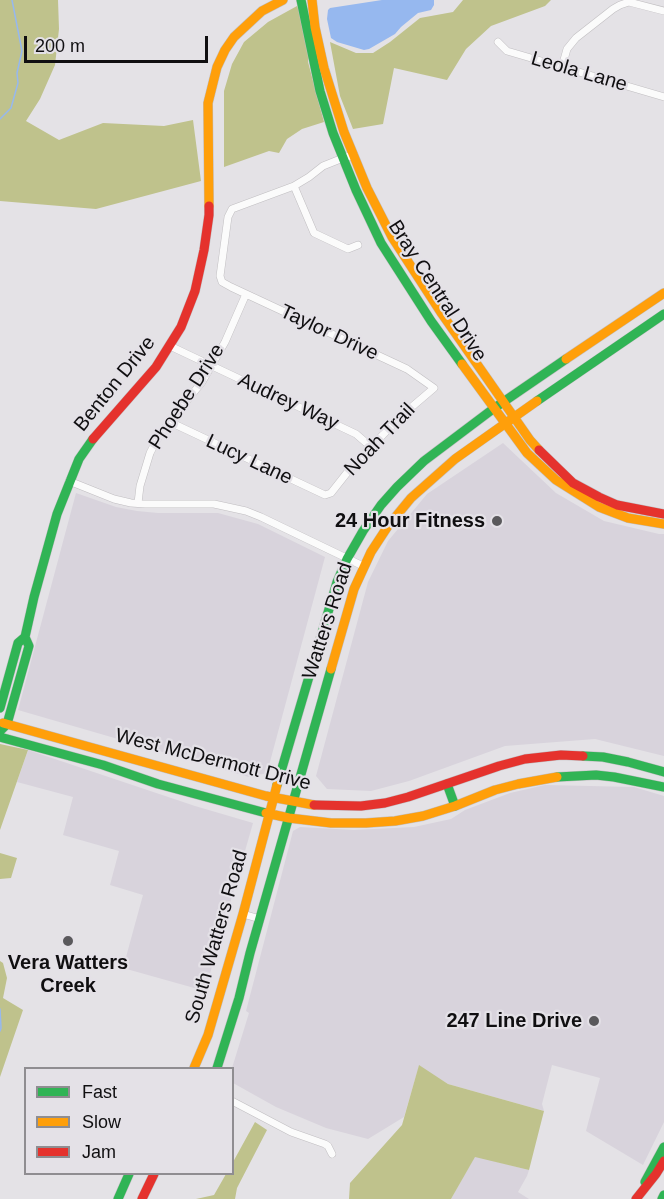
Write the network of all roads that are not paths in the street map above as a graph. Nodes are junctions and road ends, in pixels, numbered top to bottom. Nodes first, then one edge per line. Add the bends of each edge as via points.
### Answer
1 (283, 0) edge
2 (301, 0) edge
3 (312, 0) edge
4 (664, 11) edge
5 (498, 42) dead end
6 (562, 67) junction
7 (664, 97) edge
8 (354, 155) junction
9 (343, 158) junction
10 (294, 186) junction
11 (358, 245) dead end
12 (664, 292) edge
13 (246, 294) junction
14 (664, 314) edge
15 (170, 346) junction
16 (212, 365) junction
17 (434, 388) joint
18 (504, 403) junction
19 (493, 409) junction
20 (514, 417) junction
21 (170, 422) junction
22 (505, 424) junction
23 (371, 447) junction
24 (556, 480) junction
25 (69, 481) junction
26 (591, 493) junction
27 (329, 495) joint
28 (138, 503) junction
29 (664, 514) edge
30 (664, 524) edge
31 (347, 559) junction
32 (363, 566) junction
33 (25, 637) junction
34 (0, 708) edge
35 (2, 726) edge
36 (0, 736) edge
37 (628, 762) junction
38 (152, 765) junction
39 (664, 772) edge
40 (624, 778) junction
41 (147, 780) junction
42 (447, 784) junction
43 (664, 787) edge
44 (274, 798) junction
45 (294, 802) junction
46 (455, 806) junction
47 (270, 814) junction
48 (289, 818) junction
49 (243, 914) junction
50 (260, 919) junction
51 (194, 1067) edge
52 (217, 1067) edge
53 (234, 1102) edge
54 (664, 1147) edge
55 (332, 1154) dead end
56 (664, 1161) edge
57 (128, 1175) edge
58 (153, 1175) edge
59 (664, 1195) edge
60 (118, 1199) edge
61 (142, 1199) edge
62 (635, 1199) edge
63 (662, 1199) edge

1 - 15 main road, Benton Drive via 262,11 240,31 217,67 208,103 207,234 195,291
2 - 9 main road, Bray Central Drive via 315,70
3 - 8 main road, Bray Central Drive via 324,68
4 - 6 street via 629,2 620,5 576,38 567,49
5 - 6 street, Leola Lane via 507,51
6 - 7 street, Leola Lane
8 - 9 street
8 - 18 main road, Bray Central Drive via 392,237
9 - 10 street
9 - 19 main road, Bray Central Drive via 381,243
10 - 11 street via 314,233 348,249
10 - 13 street, Taylor Drive via 232,209 228,217 219,271 222,282
12 - 18 main road, Watters Road
13 - 16 street, Phoebe Drive
13 - 17 street, Taylor Drive via 407,369
14 - 20 main road, Watters Road
15 - 16 street, Audrey Way
15 - 25 main road, Benton Drive via 94,438
16 - 21 street, Phoebe Drive
16 - 23 street, Audrey Way via 356,434
17 - 23 street, Noah Trail
18 - 19 main road, Watters Road
18 - 20 main road, Bray Central Drive
19 - 22 main road, Bray Central Drive
19 - 31 main road, Watters Road via 424,461 397,487
20 - 22 main road, Watters Road
20 - 26 main road, Bray Central Drive via 545,458
21 - 27 street, Lucy Lane
21 - 28 street, Phoebe Drive via 150,453
22 - 24 main road, Bray Central Drive via 527,453
22 - 32 main road, Watters Road via 417,492 388,526
23 - 27 street, Noah Trail
24 - 26 main road via 566,480
24 - 30 main road via 599,507 628,518
25 - 28 street via 114,499
25 - 33 main road, Benton Drive
26 - 29 main road via 617,505
28 - 31 street via 214,504 246,511
31 - 32 street
31 - 44 main road, Watters Road
32 - 45 main road, Watters Road
33 - 34 main road, Benton Drive via 18,643
33 - 35 main road, Benton Drive via 29,646
35 - 38 main road, West McDermott Drive
36 - 41 main road, West McDermott Drive
37 - 39 main road, West McDermott Drive
37 - 40 main road
37 - 42 main road, West McDermott Drive via 584,755 543,756
38 - 41 main road
38 - 44 main road, West McDermott Drive
40 - 43 main road, West McDermott Drive
40 - 46 main road, West McDermott Drive via 596,775 536,780 495,790
41 - 47 main road, West McDermott Drive
42 - 45 main road, West McDermott Drive via 369,805 337,807
42 - 46 main road
44 - 45 main road, West McDermott Drive
44 - 47 main road, Watters Road
45 - 48 main road, Watters Road
46 - 48 main road, West McDermott Drive via 423,816 366,824
47 - 48 main road, West McDermott Drive
47 - 49 main road, South Watters Road
48 - 50 main road, Watters Road
49 - 50 street
49 - 51 main road, South Watters Road via 208,1035
50 - 52 main road, Watters Road
53 - 55 street via 291,1132 325,1144
54 - 62 main road
56 - 62 main road
57 - 60 main road
58 - 61 main road
59 - 63 main road

